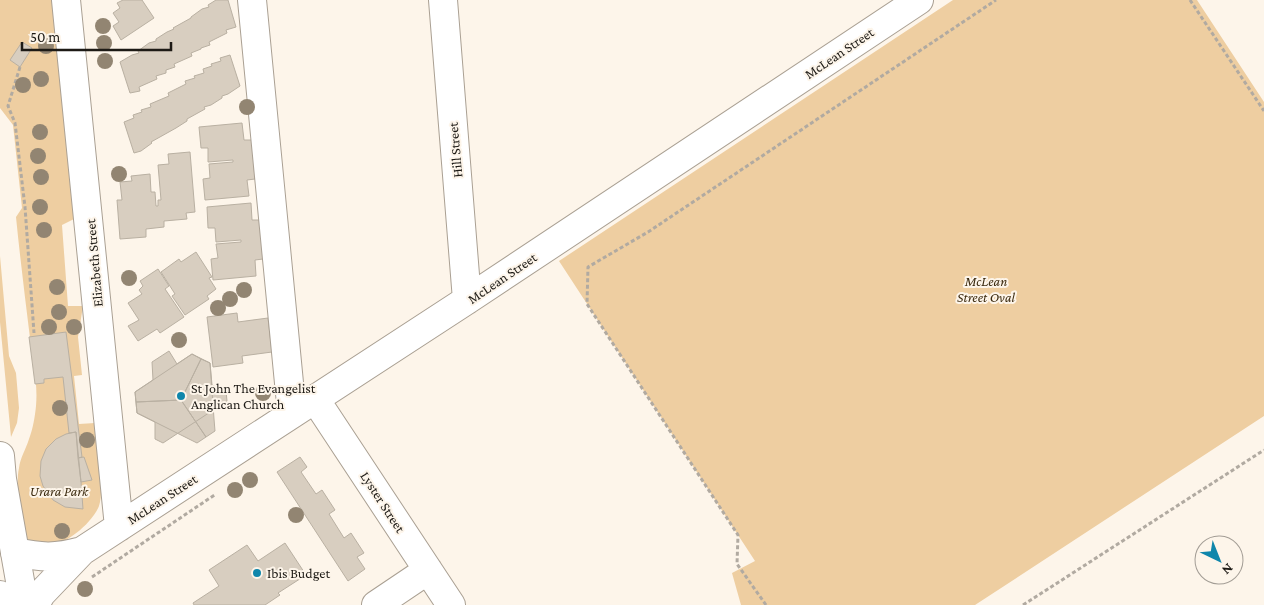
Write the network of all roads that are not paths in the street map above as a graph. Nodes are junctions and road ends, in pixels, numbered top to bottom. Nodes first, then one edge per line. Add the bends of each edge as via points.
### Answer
1 (66, 0) edge
2 (252, 0) edge
3 (443, 0) edge
4 (919, 0) edge
5 (467, 300) junction
6 (315, 399) junction
7 (292, 414) junction
8 (0, 456) edge
9 (120, 527) junction
10 (82, 551) junction
11 (15, 552) junction
12 (428, 570) junction
13 (0, 595) edge
14 (2, 605) edge
15 (26, 605) edge
16 (35, 605) edge
17 (376, 605) edge
18 (451, 605) edge

1 - 9 main road, Elizabeth Street
2 - 7 main road
3 - 5 main road, Hill Street
4 - 5 main road, McLean Street
5 - 6 main road, McLean Street
6 - 7 main road, McLean Street
6 - 12 main road, Lyster Street
7 - 9 main road, McLean Street
8 - 11 main road
9 - 10 main road, McLean Street
10 - 11 main road, McLean Street via 58,557
10 - 16 main road, McLean Street via 41,594
11 - 15 main road
12 - 17 main road
12 - 18 main road, Lyster Street
13 - 14 main road

